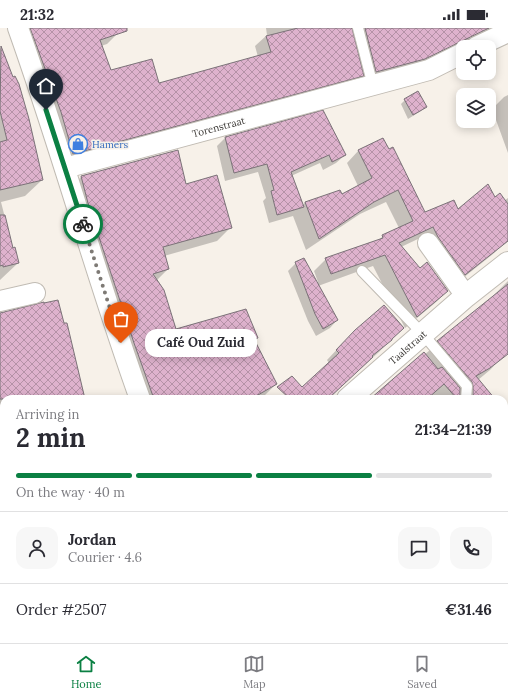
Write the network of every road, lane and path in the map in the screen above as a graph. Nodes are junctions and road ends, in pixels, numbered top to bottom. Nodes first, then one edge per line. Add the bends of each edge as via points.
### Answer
1 (18, 28) edge
2 (358, 28) edge
3 (508, 32) edge
4 (491, 40) edge
5 (456, 56) edge
6 (373, 86) junction
7 (64, 168) junction
8 (428, 243) dead end
9 (508, 263) edge
10 (362, 271) dead end
11 (35, 293) dead end
12 (466, 296) junction
13 (0, 301) edge
14 (423, 334) junction
15 (139, 395) edge
16 (353, 395) edge
17 (466, 395) edge

1 - 7 street
2 - 6 lane
3 - 4 street
5 - 6 street, Torenstraat via 429,70
6 - 7 street, Torenstraat
7 - 15 street
8 - 12 street
9 - 12 street, Taalstraat
10 - 14 lane
11 - 13 street
12 - 14 street, Taalstraat
14 - 16 street, Taalstraat
14 - 17 lane via 467,386

